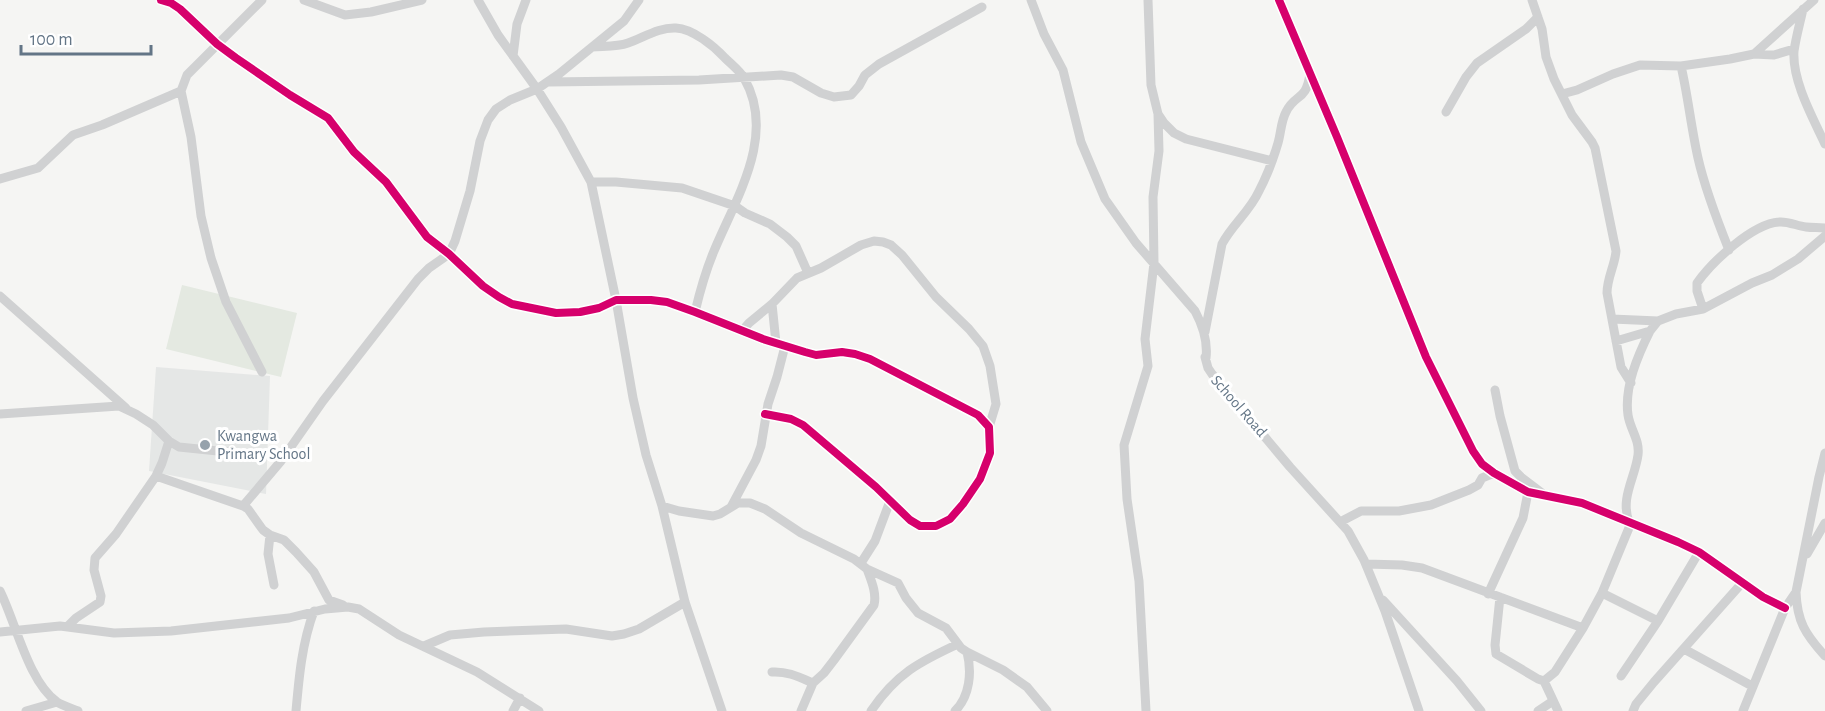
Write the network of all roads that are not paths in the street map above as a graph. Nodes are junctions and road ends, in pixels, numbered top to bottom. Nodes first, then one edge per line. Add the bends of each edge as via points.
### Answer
1 (161, 0) edge
2 (262, 0) edge
3 (304, 0) edge
4 (422, 0) edge
5 (478, 0) edge
6 (526, 0) edge
7 (639, 0) edge
8 (1031, 0) edge
9 (1148, 0) edge
10 (1279, 0) edge
11 (1532, 0) edge
12 (1814, 0) edge
13 (982, 7) dead end
14 (1803, 9) junction
15 (1538, 17) junction
16 (217, 44) junction
17 (592, 47) junction
18 (1794, 49) junction
19 (1754, 54) junction
20 (513, 56) junction
21 (1681, 66) junction
22 (1310, 74) junction
23 (744, 77) junction
24 (549, 82) junction
25 (537, 89) junction
26 (181, 91) junction
27 (1562, 93) junction
28 (1446, 112) dead end
29 (1158, 114) junction
30 (1825, 144) edge
31 (1272, 160) junction
32 (0, 179) edge
33 (591, 182) junction
34 (735, 206) junction
35 (1825, 228) edge
36 (1825, 236) edge
37 (1729, 250) junction
38 (450, 254) junction
39 (1154, 263) junction
40 (808, 273) junction
41 (0, 296) edge
42 (616, 300) junction
43 (772, 304) junction
44 (1703, 309) junction
45 (695, 312) junction
46 (1612, 319) junction
47 (1658, 321) junction
48 (742, 331) junction
49 (1650, 331) junction
50 (1204, 335) junction
51 (1616, 341) junction
52 (780, 345) junction
53 (262, 372) dead end
54 (1631, 383) junction
55 (1495, 390) dead end
56 (127, 408) junction
57 (0, 414) edge
58 (765, 414) junction
59 (989, 427) junction
60 (169, 441) junction
61 (1825, 453) edge
62 (247, 454) dead end
63 (1494, 473) junction
64 (156, 476) junction
65 (1528, 492) junction
66 (1547, 496) junction
67 (890, 501) junction
68 (243, 506) junction
69 (662, 506) junction
70 (731, 507) junction
71 (1340, 522) junction
72 (1630, 522) junction
73 (1825, 523) edge
74 (270, 535) junction
75 (1699, 552) junction
76 (1803, 561) junction
77 (1366, 564) junction
78 (864, 566) junction
79 (1742, 582) junction
80 (274, 585) dead end
81 (0, 591) edge
82 (1796, 592) junction
83 (1602, 593) junction
84 (1378, 594) junction
85 (1488, 594) junction
86 (1500, 597) junction
87 (685, 602) junction
88 (348, 607) junction
89 (1785, 608) junction
90 (314, 611) junction
91 (1658, 621) junction
92 (68, 626) junction
93 (1583, 628) junction
94 (16, 630) junction
95 (0, 632) edge
96 (958, 644) junction
97 (424, 646) junction
98 (1684, 649) junction
99 (967, 652) junction
100 (1825, 656) edge
101 (772, 672) dead end
102 (1621, 676) dead end
103 (1544, 681) junction
104 (813, 682) junction
105 (1752, 686) junction
106 (520, 698) junction
107 (1553, 701) junction
108 (57, 702) junction
109 (26, 711) edge
110 (78, 711) edge
111 (296, 711) edge
112 (513, 711) edge
113 (540, 711) edge
114 (722, 711) edge
115 (801, 711) edge
116 (871, 711) edge
117 (955, 711) edge
118 (1047, 711) edge
119 (1146, 711) edge
120 (1419, 711) edge
121 (1481, 711) edge
122 (1538, 711) edge
123 (1558, 711) edge
124 (1633, 711) edge
125 (1743, 711) edge

1 - 16 street via 180,9
2 - 16 street
3 - 4 street via 345,15
5 - 20 street
6 - 20 street via 517,24
7 - 17 street via 624,21
8 - 39 street, School Road via 1063,70 1078,131 1099,186
9 - 29 street via 1151,85
10 - 22 street
11 - 15 street
12 - 14 street
13 - 23 street via 879,64 865,75 851,95 834,97 821,93 793,77
14 - 18 street
14 - 19 street
15 - 27 street via 1546,57
15 - 28 street via 1477,63
16 - 26 street via 187,75
16 - 38 street via 328,118 354,152 386,182 427,237
17 - 23 street via 622,45 676,28 705,40
17 - 24 street
18 - 19 street via 1774,55
18 - 30 street via 1804,96
19 - 21 street
20 - 25 street
21 - 27 street via 1640,65
21 - 37 street via 1698,158
22 - 31 street via 1306,91 1284,115
22 - 63 street via 1425,357 1473,451
23 - 24 street
23 - 34 street via 755,114 756,139
24 - 25 street
25 - 33 street
25 - 38 street via 510,100 488,120 462,225
26 - 32 street via 73,135 38,168
26 - 53 street via 211,258 226,302
27 - 46 street via 1595,148 1616,251 1607,282
29 - 31 street via 1174,133 1186,139
29 - 39 street
31 - 50 street via 1258,194 1222,244
33 - 34 street via 682,188
33 - 42 street
34 - 40 street via 787,237 796,246
34 - 45 street via 708,267
35 - 37 street via 1780,221 1760,228
36 - 44 street via 1772,275
37 - 44 street via 1697,283
38 - 42 street via 483,286 512,304 568,313 599,308
38 - 68 street via 418,279
39 - 50 street, School Road via 1195,311
39 - 119 street via 1145,339 1148,366 1124,452 1139,581
40 - 43 street via 791,282
40 - 59 street via 861,245 874,241 891,245 983,346 996,405
41 - 56 street
42 - 45 street via 667,302
42 - 69 street via 640,430
43 - 48 street
43 - 52 street
44 - 47 street
45 - 48 street
46 - 47 street
46 - 51 street
47 - 49 street
48 - 52 street
49 - 51 street
49 - 54 street
50 - 71 street, School Road via 1205,357 1212,374
51 - 54 street via 1621,367
52 - 58 street
52 - 59 street via 816,355 842,352 870,358 978,415
54 - 72 street via 1628,414 1638,449 1625,505
55 - 66 street via 1515,471
56 - 57 street
56 - 60 street
58 - 67 street via 803,425
58 - 70 street via 756,460
59 - 67 street via 990,453 980,478 950,519 936,526 920,526
60 - 62 street via 179,447
60 - 64 street
61 - 76 street
63 - 65 street
63 - 71 street via 1469,490 1431,505 1399,511 1371,510
64 - 68 street
64 - 92 street via 122,527 95,558 100,602
65 - 66 street
65 - 85 street via 1523,518
66 - 72 street via 1582,503
67 - 78 street
68 - 74 street
69 - 70 street via 713,516
69 - 87 street
70 - 78 street via 750,502
71 - 77 street, School Road
72 - 75 street
72 - 83 street
73 - 76 street
74 - 80 street via 267,554
74 - 88 street via 284,540 296,552 314,572 329,600
75 - 79 street
75 - 91 street
76 - 82 street
77 - 84 street, School Road
77 - 85 street via 1422,568
78 - 96 street via 898,583 918,613 946,628
78 - 104 street via 873,589 874,605 824,673
79 - 89 street
79 - 98 street
81 - 94 street
82 - 89 street
82 - 100 street via 1803,627
83 - 91 street
83 - 93 street
84 - 120 street, School Road
84 - 121 street
85 - 86 street
86 - 93 street
86 - 103 street via 1496,654
87 - 97 street via 624,634 612,636 566,629 450,634
87 - 114 street
88 - 90 street
88 - 97 street via 359,609
89 - 105 street
90 - 92 street via 289,618 171,631 114,633
90 - 111 street via 303,652
91 - 102 street
92 - 94 street
93 - 103 street via 1555,672
94 - 95 street
94 - 108 street via 42,687
96 - 99 street
96 - 116 street via 909,670
97 - 106 street
98 - 105 street
98 - 124 street
99 - 117 street via 970,665 966,695
99 - 118 street via 1004,670 1027,687
101 - 104 street
103 - 107 street
104 - 115 street
105 - 125 street
106 - 112 street
106 - 113 street
107 - 122 street
107 - 123 street
108 - 109 street
108 - 110 street

